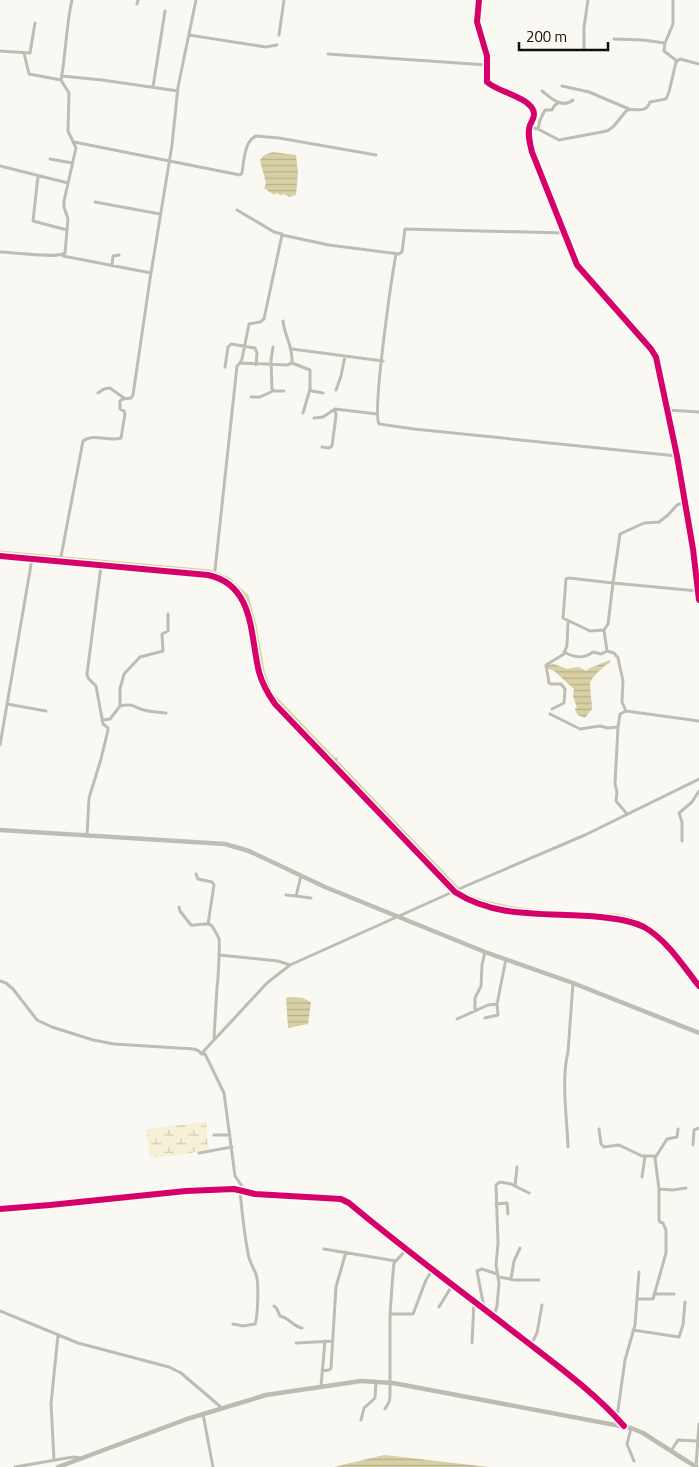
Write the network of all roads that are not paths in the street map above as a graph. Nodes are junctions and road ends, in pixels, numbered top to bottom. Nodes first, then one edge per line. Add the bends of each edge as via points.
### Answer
1 (72, 0) edge
2 (196, 0) edge
3 (284, 0) edge
4 (479, 0) edge
5 (588, 0) edge
6 (673, 0) edge
7 (165, 11) dead end
8 (35, 22) dead end
9 (189, 35) junction
10 (279, 35) dead end
11 (614, 39) dead end
12 (665, 43) junction
13 (277, 46) dead end
14 (584, 50) dead end
15 (0, 51) edge
16 (24, 53) junction
17 (328, 54) dead end
18 (677, 61) junction
19 (699, 64) edge
20 (487, 65) junction
21 (61, 78) junction
22 (562, 86) dead end
23 (152, 87) junction
24 (542, 90) dead end
25 (178, 91) junction
26 (573, 100) dead end
27 (558, 103) junction
28 (629, 109) junction
29 (529, 127) junction
30 (538, 129) junction
31 (74, 142) junction
32 (376, 155) dead end
33 (50, 158) dead end
34 (169, 160) junction
35 (72, 163) junction
36 (0, 166) edge
37 (38, 176) junction
38 (68, 183) junction
39 (95, 202) dead end
40 (237, 210) dead end
41 (160, 214) junction
42 (67, 230) junction
43 (565, 233) junction
44 (282, 234) junction
45 (0, 252) edge
46 (396, 253) junction
47 (119, 255) dead end
48 (62, 256) junction
49 (112, 266) junction
50 (151, 273) junction
51 (283, 321) dead end
52 (244, 346) junction
53 (274, 348) dead end
54 (292, 349) junction
55 (345, 356) junction
56 (383, 360) junction
57 (292, 363) junction
58 (240, 364) junction
59 (272, 364) junction
60 (256, 365) junction
61 (225, 367) dead end
62 (310, 389) junction
63 (273, 390) junction
64 (336, 390) dead end
65 (284, 391) dead end
66 (98, 393) dead end
67 (323, 393) dead end
68 (252, 397) dead end
69 (125, 398) junction
70 (335, 409) junction
71 (666, 410) junction
72 (699, 412) edge
73 (303, 413) dead end
74 (377, 414) junction
75 (314, 418) dead end
76 (322, 447) dead end
77 (677, 456) junction
78 (685, 502) junction
79 (0, 556) edge
80 (32, 559) junction
81 (61, 559) junction
82 (101, 566) junction
83 (215, 570) dead end
84 (613, 583) junction
85 (698, 591) edge
86 (699, 600) edge
87 (168, 614) dead end
88 (568, 622) junction
89 (604, 630) junction
90 (564, 652) junction
91 (607, 652) junction
92 (7, 704) junction
93 (120, 706) junction
94 (552, 709) dead end
95 (46, 711) dead end
96 (626, 711) junction
97 (166, 713) dead end
98 (550, 714) dead end
99 (103, 720) junction
100 (699, 721) edge
101 (618, 726) junction
102 (0, 746) edge
103 (699, 779) edge
104 (699, 791) edge
105 (627, 814) junction
106 (0, 830) edge
107 (87, 836) junction
108 (682, 841) dead end
109 (196, 874) dead end
110 (301, 876) junction
111 (456, 891) junction
112 (286, 895) dead end
113 (296, 896) junction
114 (311, 898) dead end
115 (179, 907) dead end
116 (398, 916) junction
117 (208, 924) junction
118 (485, 952) junction
119 (219, 955) junction
120 (510, 961) junction
121 (290, 965) junction
122 (0, 981) edge
123 (574, 983) junction
124 (699, 986) edge
125 (497, 1004) junction
126 (475, 1012) junction
127 (485, 1018) dead end
128 (457, 1019) dead end
129 (699, 1033) edge
130 (214, 1039) junction
131 (201, 1054) junction
132 (699, 1128) edge
133 (599, 1129) dead end
134 (678, 1129) dead end
135 (214, 1135) dead end
136 (230, 1135) junction
137 (693, 1145) dead end
138 (568, 1147) dead end
139 (232, 1148) junction
140 (199, 1153) dead end
141 (645, 1156) junction
142 (656, 1156) junction
143 (518, 1167) dead end
144 (642, 1177) dead end
145 (515, 1186) junction
146 (659, 1188) junction
147 (686, 1188) dead end
148 (240, 1191) junction
149 (246, 1193) junction
150 (529, 1193) dead end
151 (496, 1204) junction
152 (0, 1209) edge
153 (508, 1214) dead end
154 (520, 1248) dead end
155 (324, 1249) dead end
156 (406, 1250) junction
157 (346, 1252) junction
158 (396, 1261) junction
159 (433, 1269) junction
160 (639, 1272) dead end
161 (498, 1275) junction
162 (511, 1279) junction
163 (539, 1280) dead end
164 (453, 1284) junction
165 (655, 1294) junction
166 (674, 1294) dead end
167 (638, 1299) junction
168 (474, 1301) junction
169 (685, 1302) dead end
170 (542, 1305) dead end
171 (274, 1306) dead end
172 (440, 1307) dead end
173 (484, 1308) junction
174 (0, 1311) edge
175 (390, 1314) junction
176 (494, 1316) junction
177 (233, 1324) dead end
178 (302, 1328) dead end
179 (633, 1330) junction
180 (58, 1335) junction
181 (325, 1341) junction
182 (333, 1341) junction
183 (472, 1343) dead end
184 (296, 1344) dead end
185 (531, 1345) junction
186 (322, 1371) junction
187 (376, 1381) junction
188 (391, 1383) junction
189 (321, 1386) junction
190 (222, 1408) junction
191 (384, 1409) dead end
192 (202, 1414) junction
193 (617, 1418) junction
194 (361, 1420) dead end
195 (699, 1424) edge
196 (624, 1426) junction
197 (631, 1428) junction
198 (697, 1441) junction
199 (671, 1451) junction
200 (82, 1458) junction
201 (54, 1460) junction
202 (634, 1461) dead end
203 (15, 1467) edge
204 (58, 1467) edge
205 (213, 1467) edge
206 (696, 1467) edge

1 - 21 street
2 - 9 street
3 - 10 street
4 - 20 street via 477,22
5 - 14 street
6 - 12 street via 673,24
7 - 23 street
8 - 16 street via 31,52
9 - 13 street
9 - 25 street
11 - 12 street
12 - 18 street via 666,53
15 - 16 street
16 - 21 street via 30,74
17 - 20 street
18 - 19 street via 683,59
18 - 28 street via 666,99 650,102 644,110
20 - 29 street via 488,84 532,107 534,114
21 - 23 street via 87,78
21 - 31 street via 69,92 68,131
22 - 28 street via 589,92
23 - 25 street
24 - 27 street
25 - 34 street
26 - 27 street via 566,104
27 - 30 street via 552,110 545,110
28 - 30 street via 610,130 602,133 559,140
29 - 30 street
29 - 43 street via 532,152
31 - 34 street
31 - 35 street via 76,148
32 - 34 street via 256,136 250,140 241,175
33 - 35 street
34 - 41 street
35 - 38 street
36 - 37 street
37 - 38 street
37 - 42 street via 33,221
38 - 42 street via 64,206
39 - 41 street
40 - 44 street
41 - 50 street
42 - 48 street via 66,252
43 - 46 street via 406,229 402,252
43 - 71 street via 577,264 654,354
44 - 46 street via 329,245
44 - 52 street via 264,319 250,324
45 - 48 street
46 - 56 street
47 - 49 street via 114,256
48 - 49 street
49 - 50 street
50 - 69 street via 133,395
51 - 54 street
52 - 58 street
52 - 60 street via 255,348
52 - 61 street via 229,345
53 - 59 street
54 - 55 street
54 - 57 street
55 - 56 street
55 - 64 street
56 - 74 street
57 - 59 street
57 - 62 street via 310,370
58 - 60 street
58 - 83 street via 236,372
59 - 60 street
59 - 63 street
62 - 67 street
62 - 73 street
63 - 65 street
63 - 68 street via 260,397
66 - 69 street via 110,388
69 - 81 street via 120,403 125,414 121,438 89,437 83,441
70 - 74 street
70 - 75 street via 323,417
70 - 76 street via 332,446
71 - 72 street
71 - 77 street
74 - 77 street via 381,425
77 - 78 street
78 - 84 street via 659,522 644,523 620,534
78 - 85 street
79 - 80 street
80 - 81 street
80 - 92 street
81 - 82 street
82 - 99 street via 87,674 96,686
82 - 111 street via 208,575 234,589 246,606 259,672 280,709
84 - 85 street
84 - 88 street via 566,579 563,617
84 - 89 street via 608,624
85 - 86 street
87 - 93 street via 168,631 162,634 163,651 140,657 124,674
88 - 89 street via 590,630
88 - 90 street
89 - 91 street
90 - 91 street via 585,658 593,652
90 - 94 street via 546,665 549,683 561,684 565,689 564,703
91 - 96 street via 618,658 623,681 622,702
92 - 95 street
92 - 102 street
93 - 97 street via 130,704 142,710
93 - 99 street via 110,719
96 - 100 street
96 - 101 street via 619,715
98 - 101 street via 580,729
99 - 107 street via 108,730 89,798
101 - 105 street via 616,801
103 - 105 street
104 - 108 street via 692,802 678,812 682,822
105 - 111 street
106 - 107 street
107 - 110 street via 225,844 249,850
109 - 117 street via 198,879 214,885
110 - 113 street
110 - 116 street
111 - 116 street
111 - 124 street via 481,906 510,912 589,916 636,924 663,943
112 - 113 street
113 - 114 street
115 - 117 street via 191,925
116 - 118 street
116 - 121 street
117 - 119 street via 219,938
118 - 120 street
118 - 126 street
119 - 121 street
119 - 130 street
120 - 123 street
120 - 125 street
121 - 130 street via 267,983
122 - 131 street via 13,989 36,1020 52,1027 102,1043 194,1049
123 - 129 street
123 - 138 street via 565,1061 564,1114
125 - 126 street
125 - 127 street via 498,1015
126 - 128 street
130 - 131 street
131 - 136 street via 209,1060 224,1093
132 - 137 street via 694,1130
133 - 141 street via 604,1147 619,1145
134 - 142 street via 677,1137 667,1139
135 - 136 street
136 - 139 street
139 - 140 street
139 - 149 street via 235,1176
141 - 142 street
141 - 144 street
142 - 146 street
143 - 145 street
145 - 150 street
145 - 151 street via 498,1182
146 - 147 street
146 - 165 street via 659,1220 666,1230 666,1253
148 - 149 street
148 - 152 street via 186,1191
148 - 177 street via 249,1259 257,1279 259,1298 257,1321 253,1325
149 - 156 street via 341,1199
151 - 153 street via 507,1203
151 - 161 street
154 - 162 street
155 - 157 street
156 - 158 street
156 - 159 street
157 - 158 street
157 - 182 street via 336,1287
158 - 175 street
159 - 164 street
159 - 175 street via 413,1314
160 - 167 street
161 - 162 street
161 - 173 street via 482,1269 477,1271
161 - 176 street
162 - 163 street
164 - 168 street
164 - 172 street
165 - 166 street
165 - 167 street via 653,1299
167 - 179 street
168 - 173 street
168 - 183 street
169 - 179 street via 679,1337
170 - 185 street via 537,1333
171 - 178 street via 280,1316 289,1318 294,1326
173 - 176 street
174 - 180 street
175 - 188 street
176 - 185 street
179 - 193 street via 624,1360
180 - 190 street via 169,1367 181,1373
180 - 201 street via 51,1404
181 - 182 street
181 - 184 street
181 - 186 street
182 - 186 street via 331,1369
185 - 193 street
186 - 189 street
187 - 188 main road
187 - 189 main road
187 - 194 street via 374,1398 364,1408
188 - 191 street via 390,1402
188 - 196 main road
189 - 190 main road via 266,1395
190 - 192 main road
192 - 200 main road
192 - 205 street
193 - 196 street
195 - 198 street
196 - 197 main road
197 - 199 main road
197 - 202 street via 627,1444
198 - 199 street via 678,1440
198 - 206 street
199 - 206 main road
200 - 201 street
200 - 204 main road
201 - 203 street

